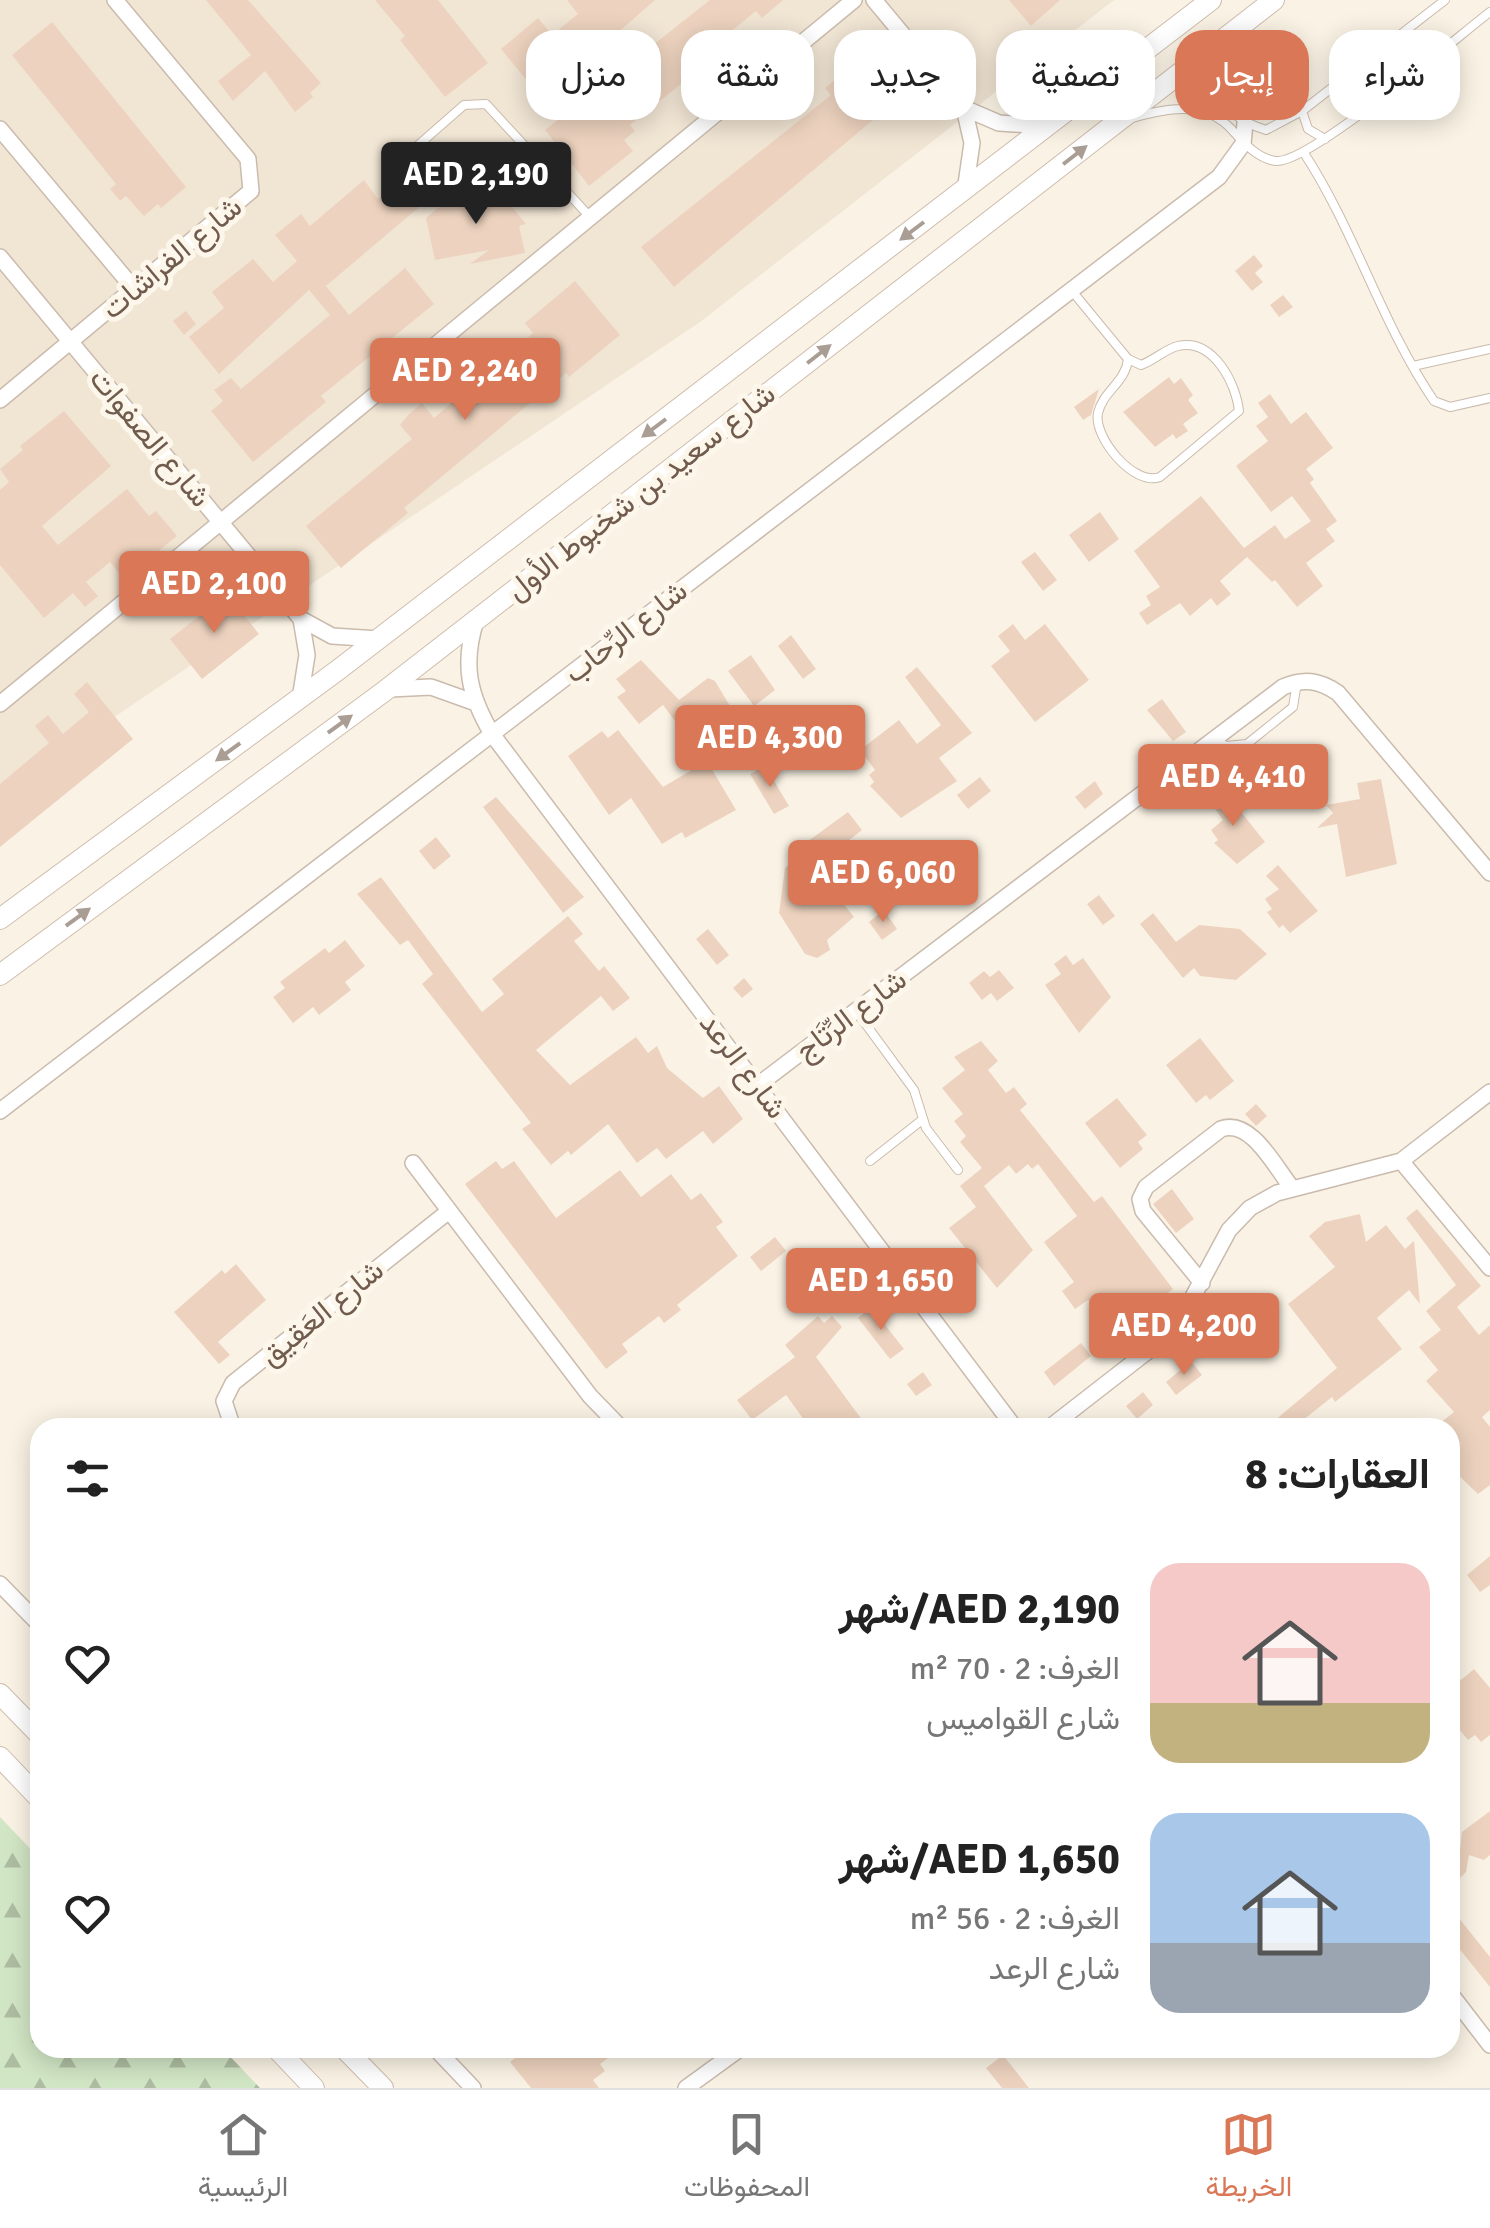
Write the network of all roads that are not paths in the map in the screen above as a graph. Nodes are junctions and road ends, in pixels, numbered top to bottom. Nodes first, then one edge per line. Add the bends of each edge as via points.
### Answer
1 (115, 0) edge
2 (854, 0) edge
3 (875, 0) edge
4 (1211, 0) edge
5 (1274, 0) edge
6 (1445, 0) edge
7 (1490, 12) edge
8 (1250, 19) junction
9 (900, 30) edge
10 (1309, 106) edge
11 (976, 113) edge
12 (967, 120) edge
13 (1288, 120) edge
14 (1305, 120) edge
15 (1245, 123) junction
16 (1049, 126) junction
17 (1112, 126) junction
18 (0, 129) edge
19 (1325, 139) junction
20 (1243, 144) junction
21 (415, 148) dead end
22 (1304, 153) junction
23 (965, 191) junction
24 (590, 217) junction
25 (0, 257) edge
26 (134, 290) junction
27 (1072, 291) junction
28 (70, 342) junction
29 (1490, 349) edge
30 (1128, 359) junction
31 (1413, 366) junction
32 (1490, 398) edge
33 (0, 400) edge
34 (220, 522) junction
35 (301, 620) junction
36 (476, 620) junction
37 (378, 639) junction
38 (1296, 681) junction
39 (386, 690) junction
40 (299, 700) junction
41 (473, 702) junction
42 (0, 704) edge
43 (492, 734) junction
44 (1214, 739) junction
45 (1490, 873) edge
46 (0, 918) edge
47 (0, 975) edge
48 (856, 1011) junction
49 (758, 1085) junction
50 (1490, 1092) edge
51 (0, 1110) edge
52 (922, 1120) junction
53 (870, 1160) dead end
54 (1401, 1161) junction
55 (414, 1163) dead end
56 (958, 1170) dead end
57 (1292, 1188) junction
58 (448, 1211) junction
59 (1490, 1268) edge
60 (1202, 1283) junction
61 (230, 1418) edge
62 (611, 1418) edge
63 (1008, 1418) edge
64 (1062, 1418) edge
65 (0, 1584) edge
66 (30, 1615) edge
67 (0, 1694) edge
68 (30, 1725) edge
69 (0, 1756) edge
70 (30, 1788) edge
71 (1460, 2006) edge
72 (1490, 2045) edge
73 (286, 2058) edge
74 (354, 2058) edge
75 (445, 2058) edge
76 (721, 2058) edge
77 (314, 2088) edge
78 (383, 2088) edge
79 (473, 2088) edge
80 (686, 2088) edge

1 - 26 street, شارع الفراشات via 252,170 245,201
2 - 24 street
3 - 9 street
4 - 16 main road, شارع سعيد بن شخبوط الأول
5 - 8 main road, شارع سعيد بن شخبوط الأول
6 - 10 lane
7 - 19 lane
8 - 15 lane via 1221,84 1228,112
8 - 17 main road, شارع سعيد بن شخبوط الأول
11 - 16 street
12 - 23 street via 972,144
13 - 15 lane via 1274,129
14 - 19 lane via 1308,130
15 - 20 street
16 - 23 main road, شارع سعيد بن شخبوط الأول
17 - 20 lane via 1159,111 1199,110
36 -> 17 main road, شارع سعيد بن شخبوط الأول
18 - 26 street
19 - 22 lane
20 - 22 lane via 1279,162
20 - 27 street, شارع الرِّحاب via 1219,177
21 - 24 lane via 464,105 486,104
22 - 31 lane via 1330,191 1365,278
23 -> 37 main road, شارع سعيد بن شخبوط الأول
24 - 34 street
25 - 28 street, شارع الصفوات
26 - 28 street, شارع الفراشات
27 - 30 lane
27 - 43 street, شارع الرِّحاب
28 - 33 street, شارع الفراشات
28 - 34 street, شارع الصفوات
29 - 31 lane
30 - 30 lane via 1127,372 1096,419 1103,438 1148,482 1239,411 1237,394 1200,346 1182,344 1142,365
31 - 32 lane via 1439,405
34 - 35 street, شارع الصفوات
34 - 42 street
35 - 37 street via 332,636
35 - 40 street via 308,655
36 - 39 main road, شارع سعيد بن شخبوط الأول
36 - 41 street, شارع الرعد via 467,661
37 - 40 main road, شارع سعيد بن شخبوط الأول
38 - 44 street, شارع الرِّتَاج
38 - 44 lane via 1293,706 1246,744 1226,746
38 - 45 street via 1311,680 1338,693
39 - 41 street via 430,688
47 -> 39 main road, شارع سعيد بن شخبوط الأول
40 -> 46 main road, شارع سعيد بن شخبوط الأول
41 - 43 street, شارع الرعد
43 - 49 street, شارع الرعد
43 - 51 street, شارع الرِّحاب
44 - 48 street, شارع الرِّتَاج
48 - 49 street, شارع الرِّتَاج
48 - 52 lane via 914,1090
49 - 63 street, شارع الرعد
50 - 54 street
52 - 53 lane
52 - 56 lane
54 - 57 street
54 - 59 street
55 - 58 street
57 - 60 street via 1238,1218
57 - 60 street via 1234,1125 1146,1187 1143,1211
58 - 61 street, شارع العَقِيق via 234,1383 224,1401
58 - 62 street
60 - 64 street via 1175,1330
65 - 66 street
67 - 68 main road
69 - 70 main road
71 - 72 street
73 - 77 main road
74 - 78 main road
75 - 79 street
76 - 80 street

